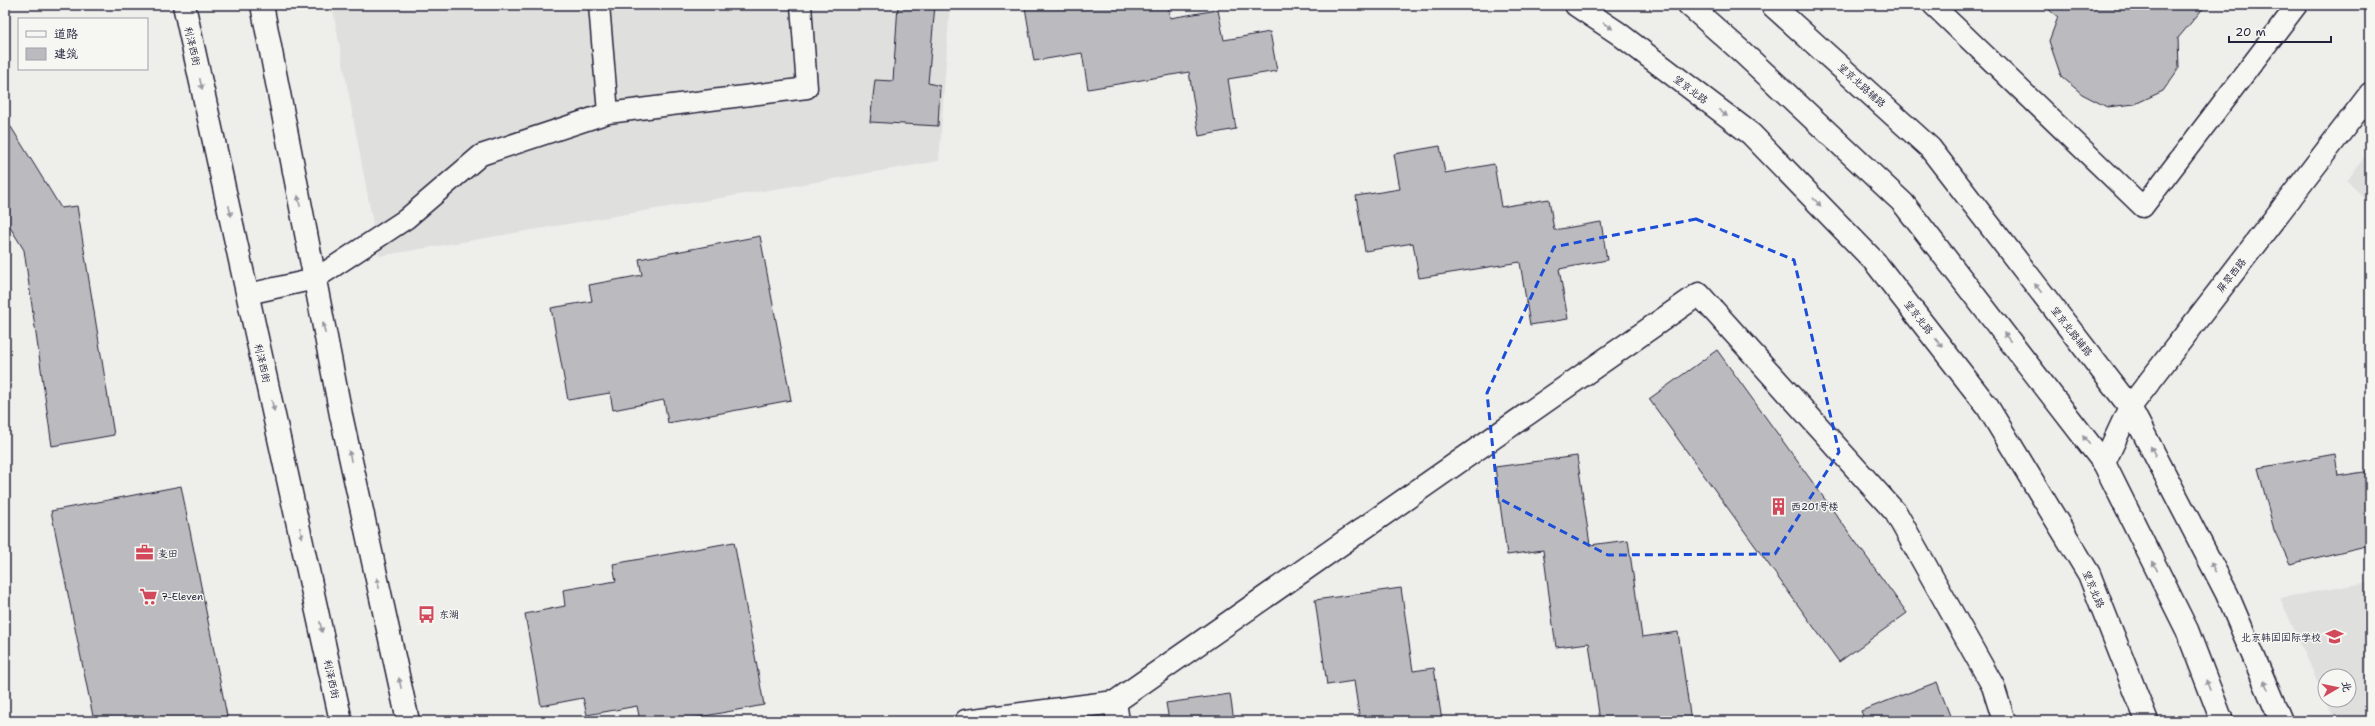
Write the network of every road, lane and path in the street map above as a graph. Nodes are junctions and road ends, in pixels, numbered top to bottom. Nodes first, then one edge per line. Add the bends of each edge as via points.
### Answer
1 (184, 5) edge
2 (262, 5) edge
3 (599, 5) edge
4 (800, 5) edge
5 (1576, 5) edge
6 (1689, 5) edge
7 (1772, 5) edge
8 (1933, 5) edge
9 (2297, 5) edge
10 (2370, 94) edge
11 (608, 113) junction
12 (315, 279) junction
13 (248, 294) junction
14 (2130, 407) junction
15 (2104, 462) junction
16 (1116, 711) edge
17 (341, 721) edge
18 (408, 721) edge
19 (966, 721) edge
20 (2004, 721) edge
21 (2146, 721) edge
22 (2222, 721) edge
23 (2281, 721) edge

1 -> 13 street, 利泽西街
12 -> 2 street
3 - 11 lane
4 - 11 lane via 807,88
5 -> 21 street, 望京北路 via 1618,33 1751,134 1875,262 1987,406 2089,574
15 -> 6 street via 1903,203
14 -> 7 street, 望京北路辅路 via 1930,148
8 - 9 lane via 2143,207
10 - 14 street, 屏翠西路
11 - 12 lane via 481,155 406,219
12 - 13 lane
18 -> 12 street via 341,415
13 -> 17 street, 利泽西街
14 - 15 street, 屏翠西路
23 -> 14 street, 望京北路辅路 via 2227,594
22 -> 15 street via 2187,630
16 - 19 street
16 - 20 street via 1699,294 1896,513 1993,686

